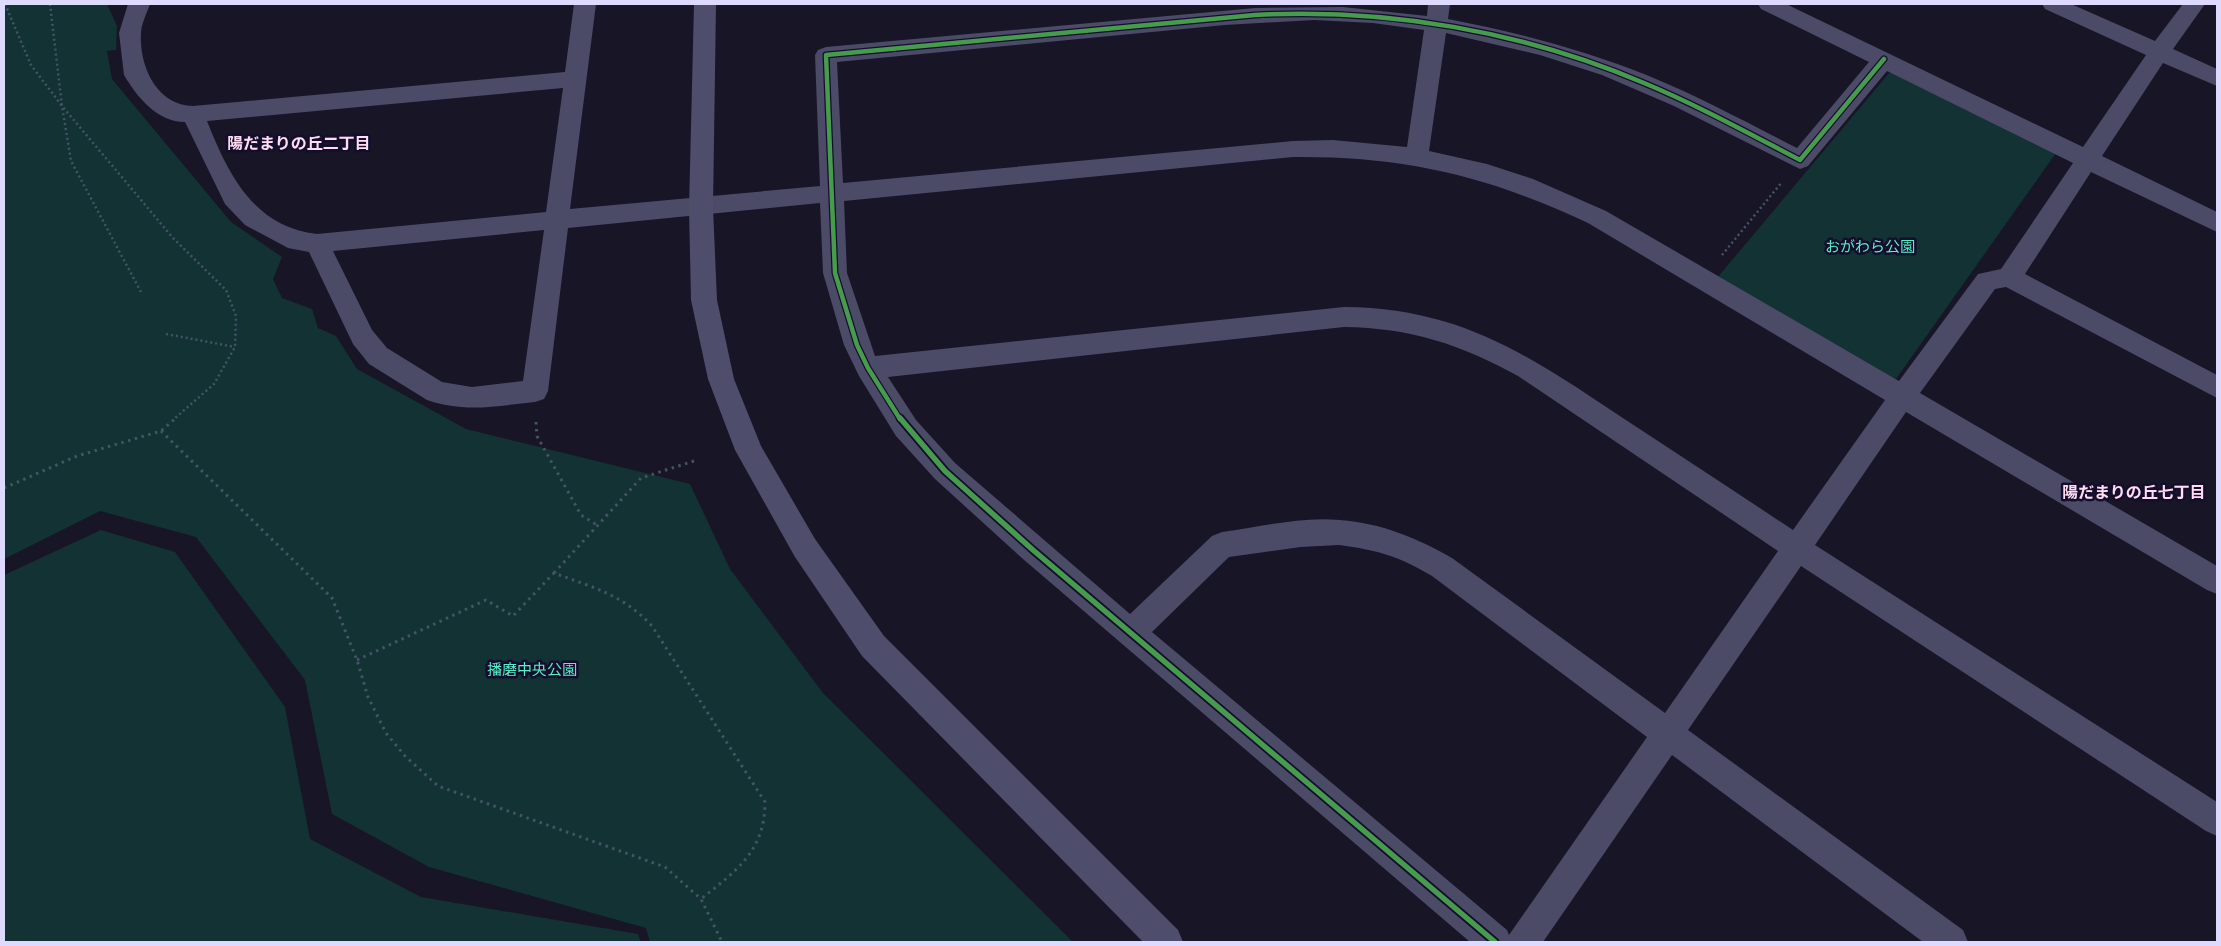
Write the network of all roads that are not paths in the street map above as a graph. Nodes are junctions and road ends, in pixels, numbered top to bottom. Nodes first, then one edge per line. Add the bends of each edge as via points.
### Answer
1 (139, 4) edge
2 (585, 4) edge
3 (705, 4) edge
4 (1769, 4) edge
5 (2052, 4) edge
6 (2194, 4) edge
7 (1438, 14) edge
8 (2159, 52) junction
9 (1884, 59) junction
10 (2217, 78) edge
11 (575, 79) junction
12 (193, 114) junction
13 (1417, 156) junction
14 (2089, 160) junction
15 (832, 193) junction
16 (701, 208) junction
17 (558, 221) junction
18 (2217, 223) edge
19 (317, 243) junction
20 (2010, 277) junction
21 (868, 368) junction
22 (2217, 387) edge
23 (1902, 397) junction
24 (1798, 549) junction
25 (2217, 581) edge
26 (1131, 633) junction
27 (1668, 733) junction
28 (2217, 820) edge
29 (1166, 942) edge
30 (1495, 942) edge
31 (1523, 942) edge
32 (1952, 942) edge

1 - 12 street via 130,33 135,75 153,98 175,114
2 - 11 street
3 - 16 street
4 - 9 street
5 - 8 street
6 - 8 street
7 - 9 street via 1618,73 1707,112 1800,160
7 - 13 street
7 - 15 street via 1258,15 826,55
8 - 10 street
8 - 14 street
9 - 14 street
11 - 12 street
11 - 17 street
12 - 19 street via 233,198 254,219 297,241
13 - 15 street via 1346,148 1293,148
13 - 23 street via 1473,168 1560,198
14 - 18 street
14 - 20 street
15 - 16 street
15 - 21 street via 835,273 845,310
16 - 17 street
16 - 29 street via 704,300 721,379 749,450 805,548 873,646
17 - 19 street
17 - 19 street via 535,391 472,398 436,392 378,356 362,337
20 - 22 street
20 - 23 street via 1987,281
21 - 24 street via 1344,317 1370,316 1430,325 1463,335 1528,368
21 - 26 street via 906,428 945,472
23 - 24 street
23 - 25 street
24 - 27 street
24 - 28 street
26 - 27 street via 1222,545 1301,534 1339,532 1373,537 1413,550 1442,567
26 - 30 street
27 - 31 street
27 - 32 street

